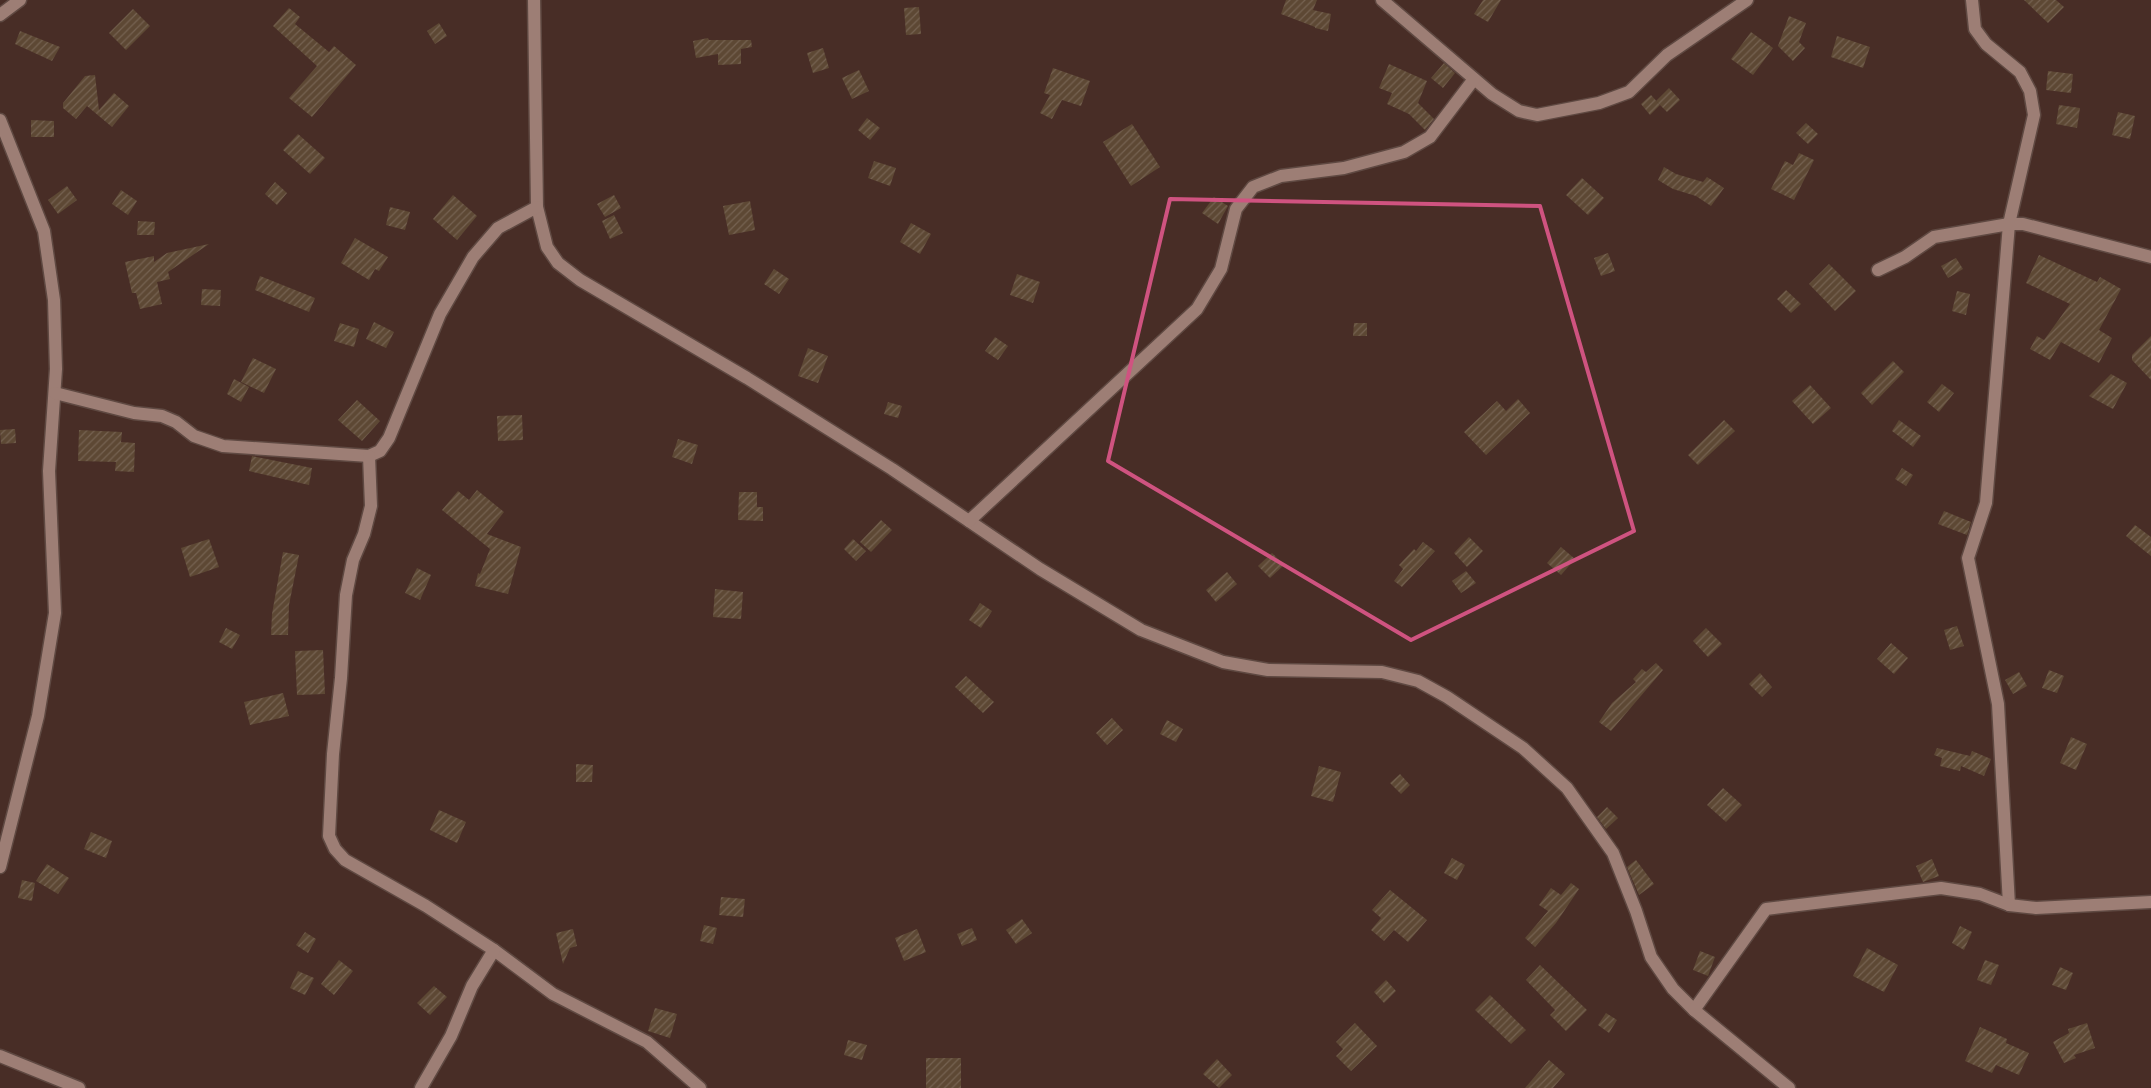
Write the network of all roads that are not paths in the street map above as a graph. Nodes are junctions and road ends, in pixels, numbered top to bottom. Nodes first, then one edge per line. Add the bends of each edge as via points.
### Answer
1 (20, 0) edge
2 (534, 0) edge
3 (1382, 0) edge
4 (1747, 0) edge
5 (1972, 0) edge
6 (0, 15) edge
7 (1474, 79) junction
8 (0, 120) edge
9 (537, 207) junction
10 (2009, 224) junction
11 (2151, 257) edge
12 (1878, 270) dead end
13 (55, 393) junction
14 (369, 456) junction
15 (969, 521) junction
16 (0, 867) edge
17 (2151, 902) edge
18 (2008, 905) junction
19 (494, 950) junction
20 (1694, 1010) junction
21 (0, 1056) edge
22 (78, 1088) edge
23 (421, 1088) edge
24 (700, 1088) edge
25 (1789, 1088) edge

1 - 6 street
2 - 9 street
3 - 7 street
4 - 7 street via 1667,55 1628,92 1599,103 1537,115 1519,112
5 - 10 street via 1975,30 1986,44 2020,72 2030,90 2034,115
7 - 15 street via 1430,137 1404,152 1344,168 1281,176 1253,187 1236,209 1221,269 1198,309
8 - 13 street via 44,231 54,300
9 - 14 street via 498,228 473,257 440,314 389,438 380,451
9 - 15 street via 547,247 558,264 580,280 747,378
10 - 11 street via 2023,224
10 - 12 street via 1934,237 1905,257
10 - 18 street via 1986,503 1968,558 1998,704
13 - 14 street via 134,413 162,416 194,436 223,446
13 - 16 street via 49,471 55,614 38,716
14 - 19 street via 371,506 353,560 346,595 329,836 335,850 345,860 426,906
15 - 20 street via 1040,569 1141,630 1223,662 1268,670 1382,672 1418,681 1470,712 1523,748 1567,788 1613,852 1651,957
17 - 18 street via 2036,908
18 - 20 street via 1980,894 1941,888 1766,909
19 - 23 street via 472,986 451,1036
19 - 24 street via 553,994 647,1042
20 - 25 street
21 - 22 street

